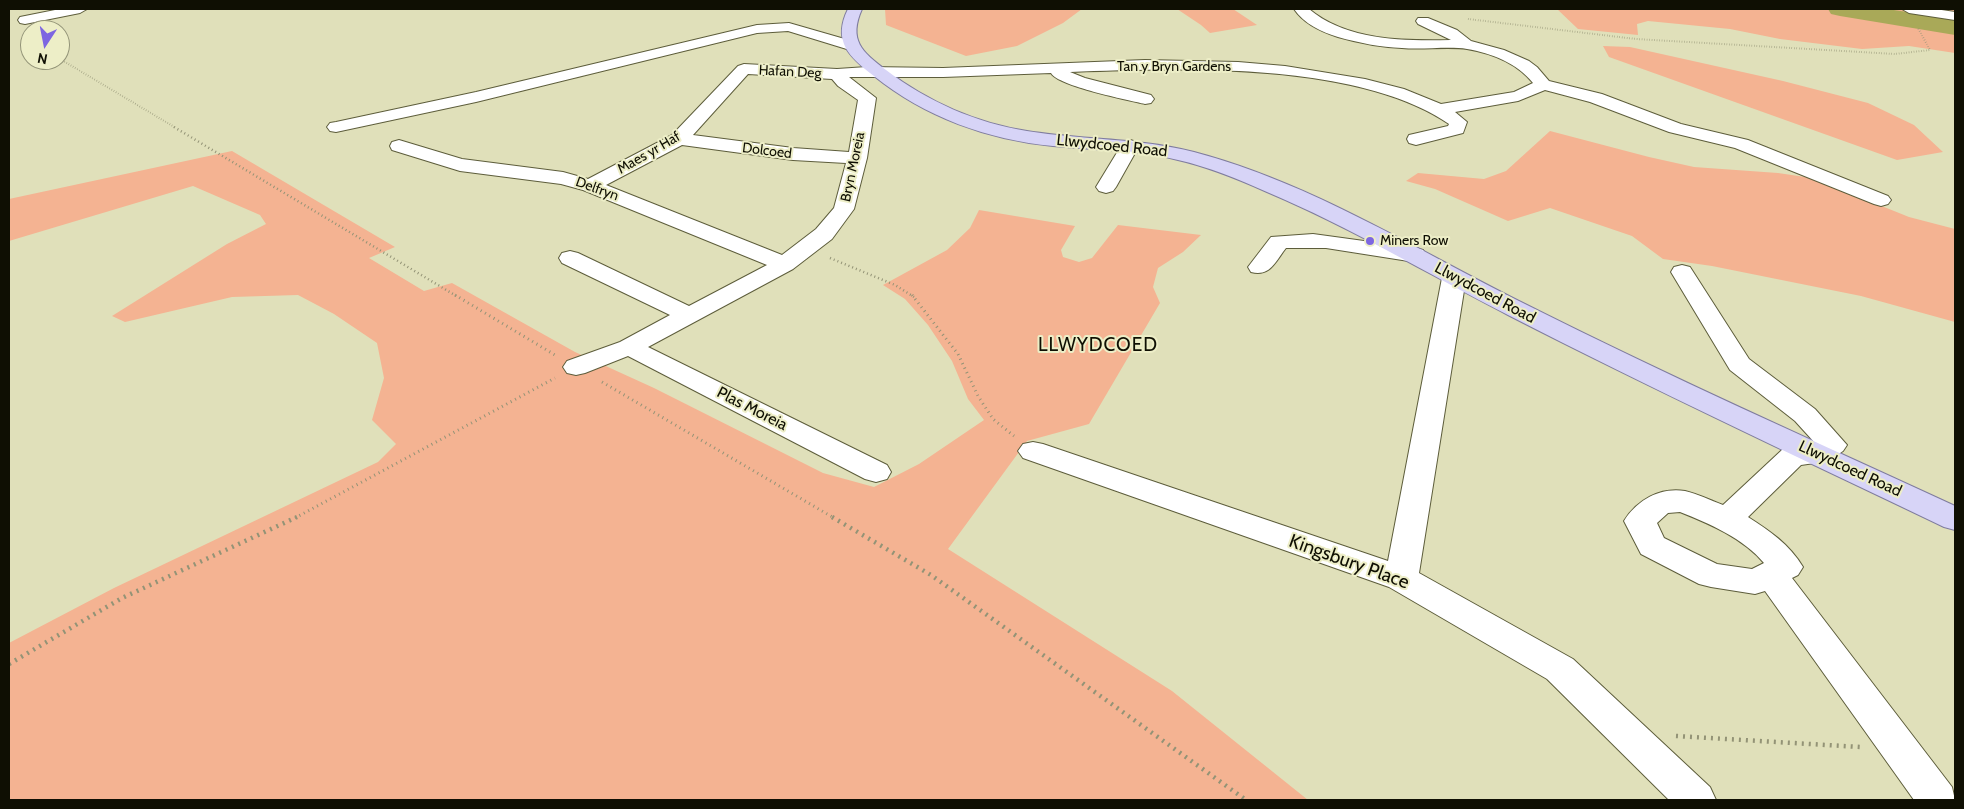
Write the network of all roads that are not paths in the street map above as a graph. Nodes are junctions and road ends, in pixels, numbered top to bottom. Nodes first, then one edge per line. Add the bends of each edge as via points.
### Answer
1 (80, 9) edge
2 (1301, 9) edge
3 (1909, 9) edge
4 (1955, 16) edge
5 (811, 19) dead end
6 (25, 20) dead end
7 (1423, 21) dead end
8 (851, 27) edge
9 (1466, 44) junction
10 (1051, 68) junction
11 (744, 69) joint
12 (880, 72) junction
13 (837, 74) junction
14 (1544, 85) junction
15 (1145, 99) dead end
16 (1441, 109) junction
17 (336, 127) dead end
18 (678, 139) junction
19 (1416, 139) dead end
20 (399, 146) dead end
21 (1130, 146) junction
22 (857, 158) junction
23 (590, 186) junction
24 (1106, 187) dead end
25 (1881, 200) dead end
26 (1414, 255) junction
27 (570, 258) dead end
28 (785, 264) junction
29 (1259, 267) dead end
30 (1682, 272) dead end
31 (1454, 278) junction
32 (689, 315) junction
33 (629, 346) junction
34 (576, 367) road end
35 (1033, 451) road end
36 (1818, 454) junction
37 (876, 472) dead end
38 (1727, 519) junction
39 (1955, 519) edge
40 (1771, 574) junction
41 (1401, 578) junction
42 (1696, 800) edge
43 (1938, 800) edge

1 - 6 street
2 - 9 street via 1320,26 1356,36 1400,44
3 - 4 street
5 - 8 street via 826,28
7 - 9 street via 1452,33
8 - 12 main road, Llwydcoed Road
8 - 17 street via 757,28 476,98
9 - 14 street via 1524,64
10 - 12 street, Tan y Bryn Gardens
10 - 15 street via 1079,82
10 - 16 street, Tan y Bryn Gardens via 1170,64 1298,72 1380,87
11 - 13 street, Hafan Deg
11 - 18 street, Maes yr Haf
12 - 13 street
12 - 21 main road, Llwydcoed Road via 910,95 996,131 1048,140
13 - 22 street, Bryn Moreia via 867,98
14 - 16 street via 1518,96
14 - 25 street via 1596,98 1676,128 1741,144
16 - 19 street, Tan y Bryn Gardens via 1458,122 1457,129
18 - 22 street, Dolcoed via 793,154
18 - 23 street, Maes yr Haf
20 - 23 street, Delfryn via 460,165 563,178
21 - 24 street
21 - 26 main road, Llwydcoed Road via 1175,152 1230,169 1309,201
22 - 28 street, Bryn Moreia via 844,208 824,234
23 - 28 street, Delfryn
26 - 29 street via 1332,242 1279,242
26 - 31 main road, Llwydcoed Road
27 - 32 street
28 - 32 street, Bryn Moreia
30 - 36 street via 1739,364 1805,415 1833,445
31 - 36 main road, Llwydcoed Road via 1562,333
31 - 41 street
32 - 33 street, Bryn Moreia
33 - 34 street, Bryn Moreia
33 - 37 street, Plas Moreia
35 - 41 street, Kingsbury Place
36 - 38 street via 1793,456
36 - 39 main road, Llwydcoed Road
38 - 40 street via 1766,544 1786,567
38 - 40 street via 1683,501 1660,503 1640,521 1652,546 1712,575 1755,582
40 - 43 street
41 - 42 street, Kingsbury Place via 1560,669

